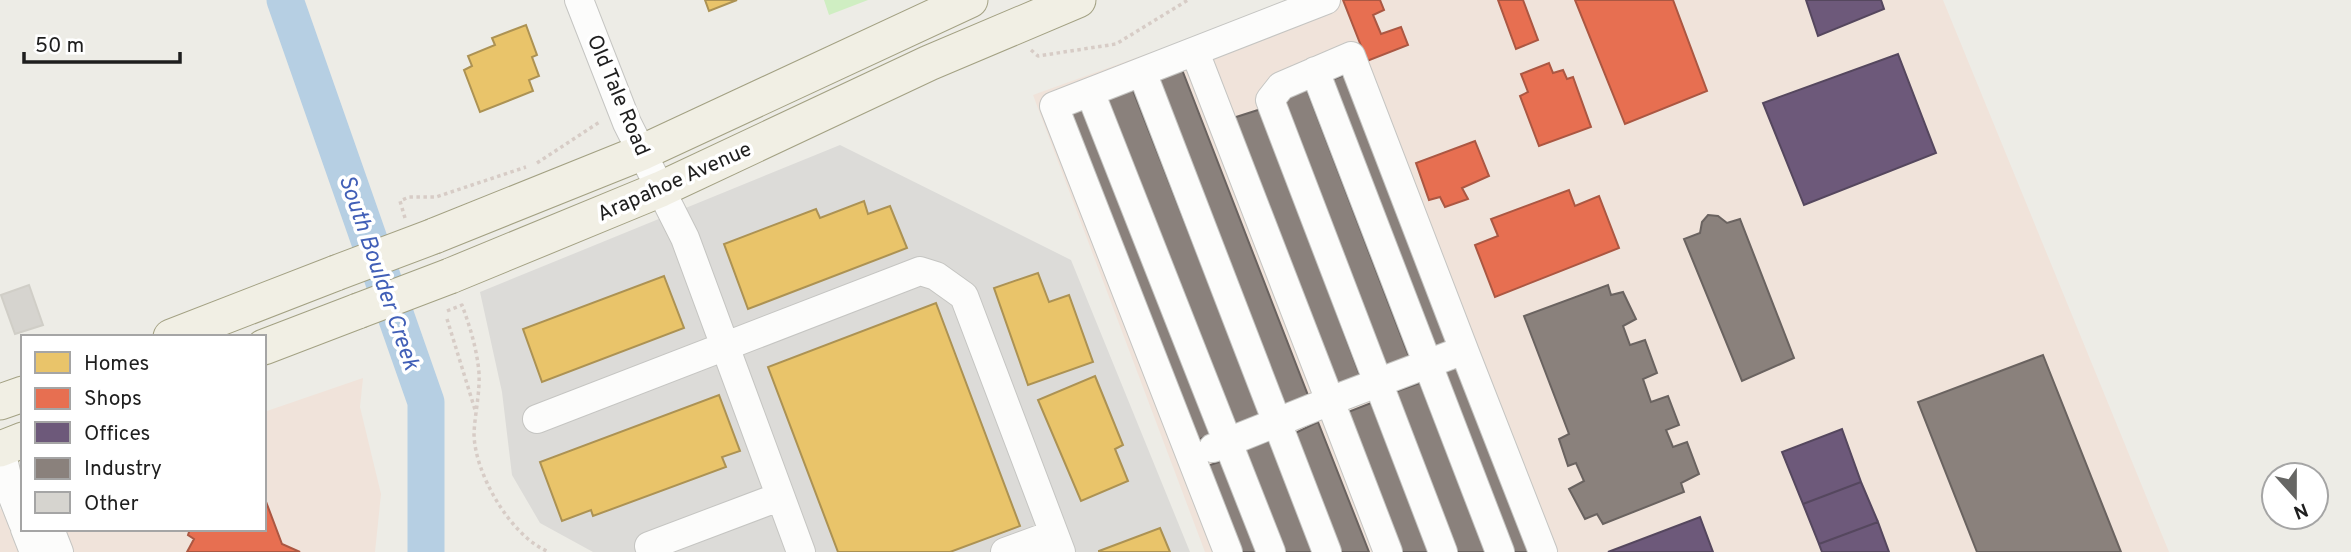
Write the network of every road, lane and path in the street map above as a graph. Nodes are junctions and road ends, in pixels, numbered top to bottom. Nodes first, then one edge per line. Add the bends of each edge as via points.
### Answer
1 (579, 0) edge
2 (970, 0) edge
3 (1078, 0) edge
4 (1188, 0) edge
5 (1326, 0) edge
6 (1195, 52) junction
7 (1034, 53) dead end
8 (1315, 71) junction
9 (1142, 72) junction
10 (1090, 92) junction
11 (621, 108) junction
12 (643, 152) junction
13 (661, 189) junction
14 (420, 230) junction
15 (447, 311) dead end
16 (447, 319) dead end
17 (176, 335) edge
18 (266, 346) edge
19 (724, 348) junction
20 (1464, 349) junction
21 (1427, 364) junction
22 (1378, 382) junction
23 (21, 395) edge
24 (1330, 401) junction
25 (0, 402) edge
26 (477, 415) junction
27 (537, 419) dead end
28 (1276, 422) junction
29 (1228, 442) junction
30 (9, 451) edge
31 (1191, 457) junction
32 (779, 497) junction
33 (21, 518) edge
34 (26, 531) edge
35 (51, 531) edge
36 (1058, 543) edge
37 (649, 546) dead end
38 (34, 552) edge
39 (58, 552) edge
40 (549, 552) edge
41 (801, 552) edge
42 (1005, 552) edge
43 (1228, 552) edge
44 (1271, 552) edge
45 (1327, 552) edge
46 (1388, 552) edge
47 (1443, 552) edge
48 (1500, 552) edge
49 (1543, 552) edge

1 - 11 street, Old Tale Road
2 - 12 main road, Arapahoe Avenue
3 - 13 main road, Arapahoe Avenue via 929,63
4 - 7 path via 1116,44
5 - 6 street
6 - 9 street
6 - 24 street
8 - 20 street via 1351,56
8 - 21 street
8 - 22 street via 1281,86 1270,100
9 - 10 street
9 - 28 street
10 - 29 street
10 - 31 street via 1054,106
11 - 12 street, Old Tale Road
11 - 14 path via 538,163 436,197 400,201
12 - 13 street, Old Tale Road
12 - 14 main road, Arapahoe Avenue
13 - 18 main road, Arapahoe Avenue, bridge
13 - 19 street, Old Tale Road
14 - 17 main road, Arapahoe Avenue, bridge via 336,273
15 - 26 path via 462,305 474,337 479,374
16 - 26 path
19 - 27 street
19 - 32 street, Old Tale Road
19 - 36 street via 920,271 936,276 964,296
20 - 21 street
20 - 49 street
21 - 22 street
21 - 48 street
22 - 24 street
22 - 47 street
23 - 25 main road
24 - 28 street
24 - 46 street
26 - 40 path via 474,434 480,470 525,538
28 - 29 street
28 - 45 street
29 - 31 street
29 - 44 street
30 - 33 street via 10,490
31 - 43 street
32 - 37 street
32 - 41 street, Old Tale Road
34 - 38 street
35 - 39 street
36 - 42 street

